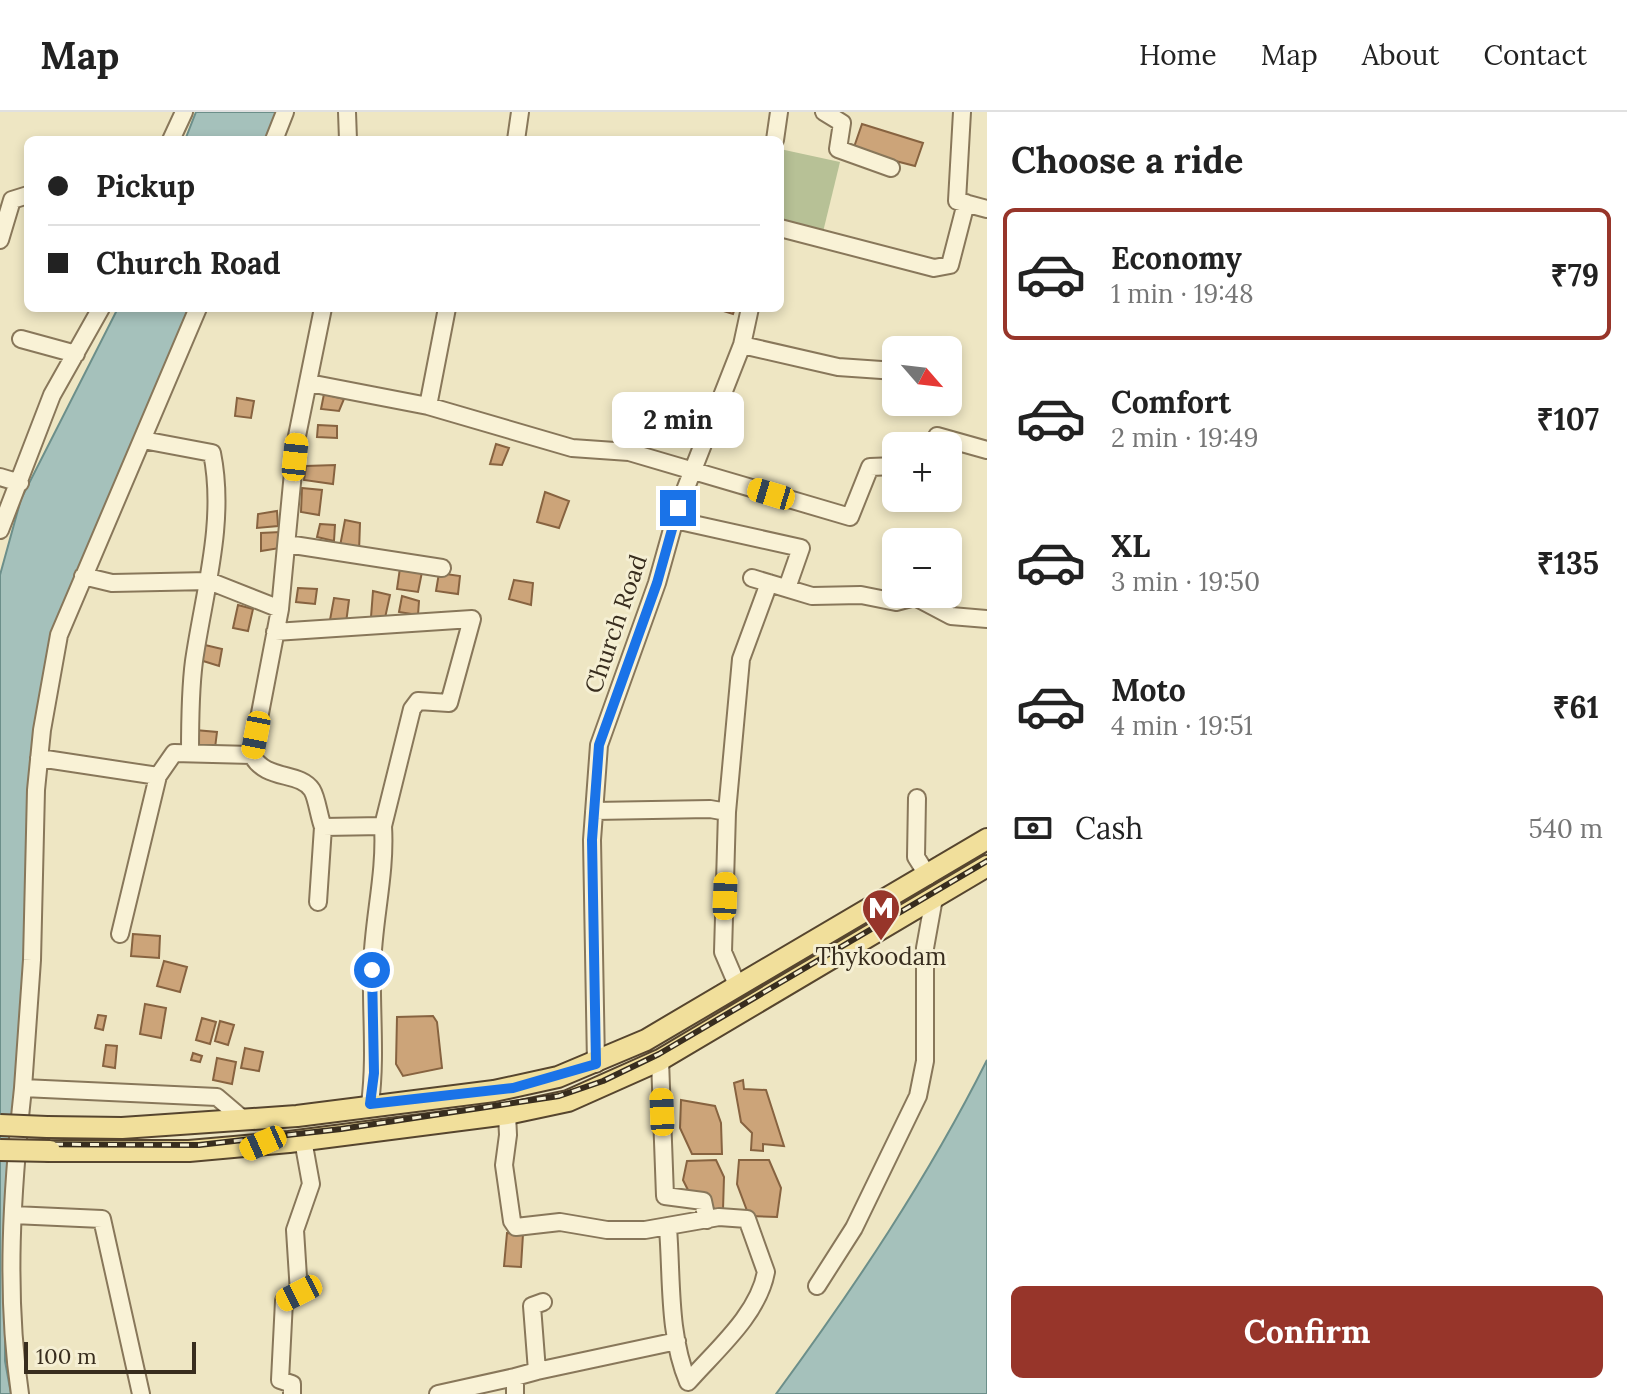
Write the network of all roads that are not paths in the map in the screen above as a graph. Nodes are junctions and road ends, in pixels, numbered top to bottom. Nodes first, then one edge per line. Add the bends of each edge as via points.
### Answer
1 (184, 112) edge
2 (347, 112) edge
3 (520, 112) edge
4 (779, 112) edge
5 (824, 112) edge
6 (962, 112) edge
7 (173, 136) edge
8 (348, 136) edge
9 (517, 136) edge
10 (776, 136) edge
11 (891, 168) dead end
12 (24, 196) edge
13 (966, 203) junction
14 (987, 209) edge
15 (784, 229) edge
16 (0, 240) edge
17 (99, 312) edge
18 (196, 312) edge
19 (322, 312) edge
20 (446, 312) edge
21 (749, 312) edge
22 (21, 339) dead end
23 (742, 345) junction
24 (76, 354) junction
25 (882, 370) edge
26 (309, 383) junction
27 (428, 406) junction
28 (143, 440) junction
29 (962, 443) edge
30 (987, 450) edge
31 (882, 467) edge
32 (692, 470) junction
33 (0, 477) edge
34 (20, 483) junction
35 (675, 520) junction
36 (0, 530) edge
37 (287, 544) junction
38 (442, 568) dead end
39 (83, 576) junction
40 (752, 578) dead end
41 (209, 581) junction
42 (769, 583) junction
43 (787, 588) junction
44 (280, 609) junction
45 (987, 619) edge
46 (275, 632) junction
47 (190, 753) junction
48 (252, 755) junction
49 (39, 758) junction
50 (158, 776) junction
51 (917, 798) dead end
52 (594, 811) junction
53 (727, 812) junction
54 (383, 826) junction
55 (323, 827) junction
56 (987, 839) edge
57 (987, 866) edge
58 (928, 876) junction
59 (934, 898) junction
60 (318, 902) dead end
61 (120, 934) dead end
62 (738, 987) junction
63 (660, 1060) junction
64 (596, 1064) junction
65 (23, 1088) junction
66 (412, 1101) junction
67 (370, 1104) junction
68 (507, 1114) junction
69 (244, 1120) junction
70 (414, 1124) junction
71 (0, 1125) edge
72 (303, 1140) junction
73 (263, 1143) junction
74 (8, 1155) edge
75 (13, 1215) junction
76 (707, 1220) junction
77 (668, 1228) junction
78 (817, 1286) dead end
79 (543, 1302) dead end
80 (677, 1341) junction
81 (537, 1371) junction
82 (515, 1377) junction
83 (684, 1388) edge
84 (20, 1394) edge
85 (141, 1394) edge
86 (292, 1394) edge
87 (438, 1394) edge
88 (515, 1394) edge

1 - 7 street
2 - 8 street
3 - 9 street
4 - 10 street
5 - 11 street via 842,123 838,149
6 - 13 street via 957,201
12 - 16 street via 12,200
13 - 14 street
13 - 15 street via 950,265 934,268
17 - 24 street
18 - 28 street
19 - 26 street
20 - 27 street
21 - 23 street, Church Road
22 - 24 street
23 - 25 street via 838,367
23 - 32 street, Church Road
24 - 34 street via 52,395
26 - 27 street
26 - 37 street via 296,441
27 - 32 street via 572,448 629,452
28 - 39 street
28 - 41 street via 212,453 218,482
29 - 30 street
31 - 32 street via 870,467 850,517
32 - 35 street, Church Road
33 - 34 street
34 - 36 street
35 - 43 street via 801,548
35 - 52 street, Church Road via 599,745
37 - 38 street
37 - 44 street
39 - 41 street via 112,583
39 - 49 street via 59,635
40 - 42 street
41 - 44 street
41 - 47 street via 194,661
42 - 43 street
42 - 53 street via 741,659
43 - 45 street via 812,596 861,595 884,601 915,597 951,616
44 - 46 street
46 - 48 street
46 - 54 street via 472,619 449,703 418,701 412,709
47 - 48 street
47 - 50 street via 168,757
48 - 55 street via 257,764 313,791
49 - 50 street
49 - 65 street
50 - 61 street
51 - 58 street via 915,847
52 - 53 street
52 - 64 street, Church Road
53 - 62 street via 723,952
54 - 55 street
54 - 67 street via 372,970
55 - 60 street
56 - 58 main road
57 - 59 main road
58 - 62 main road
59 - 63 main road
59 - 78 street via 925,948 925,1061 918,1096 854,1228
62 - 64 main road
63 - 68 main road via 568,1101
63 - 76 street via 665,1196 703,1201
64 - 66 main road via 531,1085
65 - 69 street via 217,1097
65 - 74 street
66 - 67 main road
66 - 70 main road
67 - 69 main road
68 - 70 main road
68 - 77 street via 504,1165 514,1225
69 - 71 main road, bridge via 122,1128
70 - 72 main road
72 - 73 main road
72 - 86 street via 311,1184 295,1230 299,1293 284,1301 280,1380 292,1384
73 - 74 main road, bridge via 160,1152
73 - 74 street via 239,1154
74 - 75 street
75 - 84 street via 12,1336
75 - 85 street via 101,1217
76 - 77 street
76 - 83 street via 747,1219 766,1272 737,1327
77 - 80 street
79 - 81 street via 532,1306
80 - 81 street
80 - 83 street
81 - 82 street
82 - 87 street
82 - 88 street

